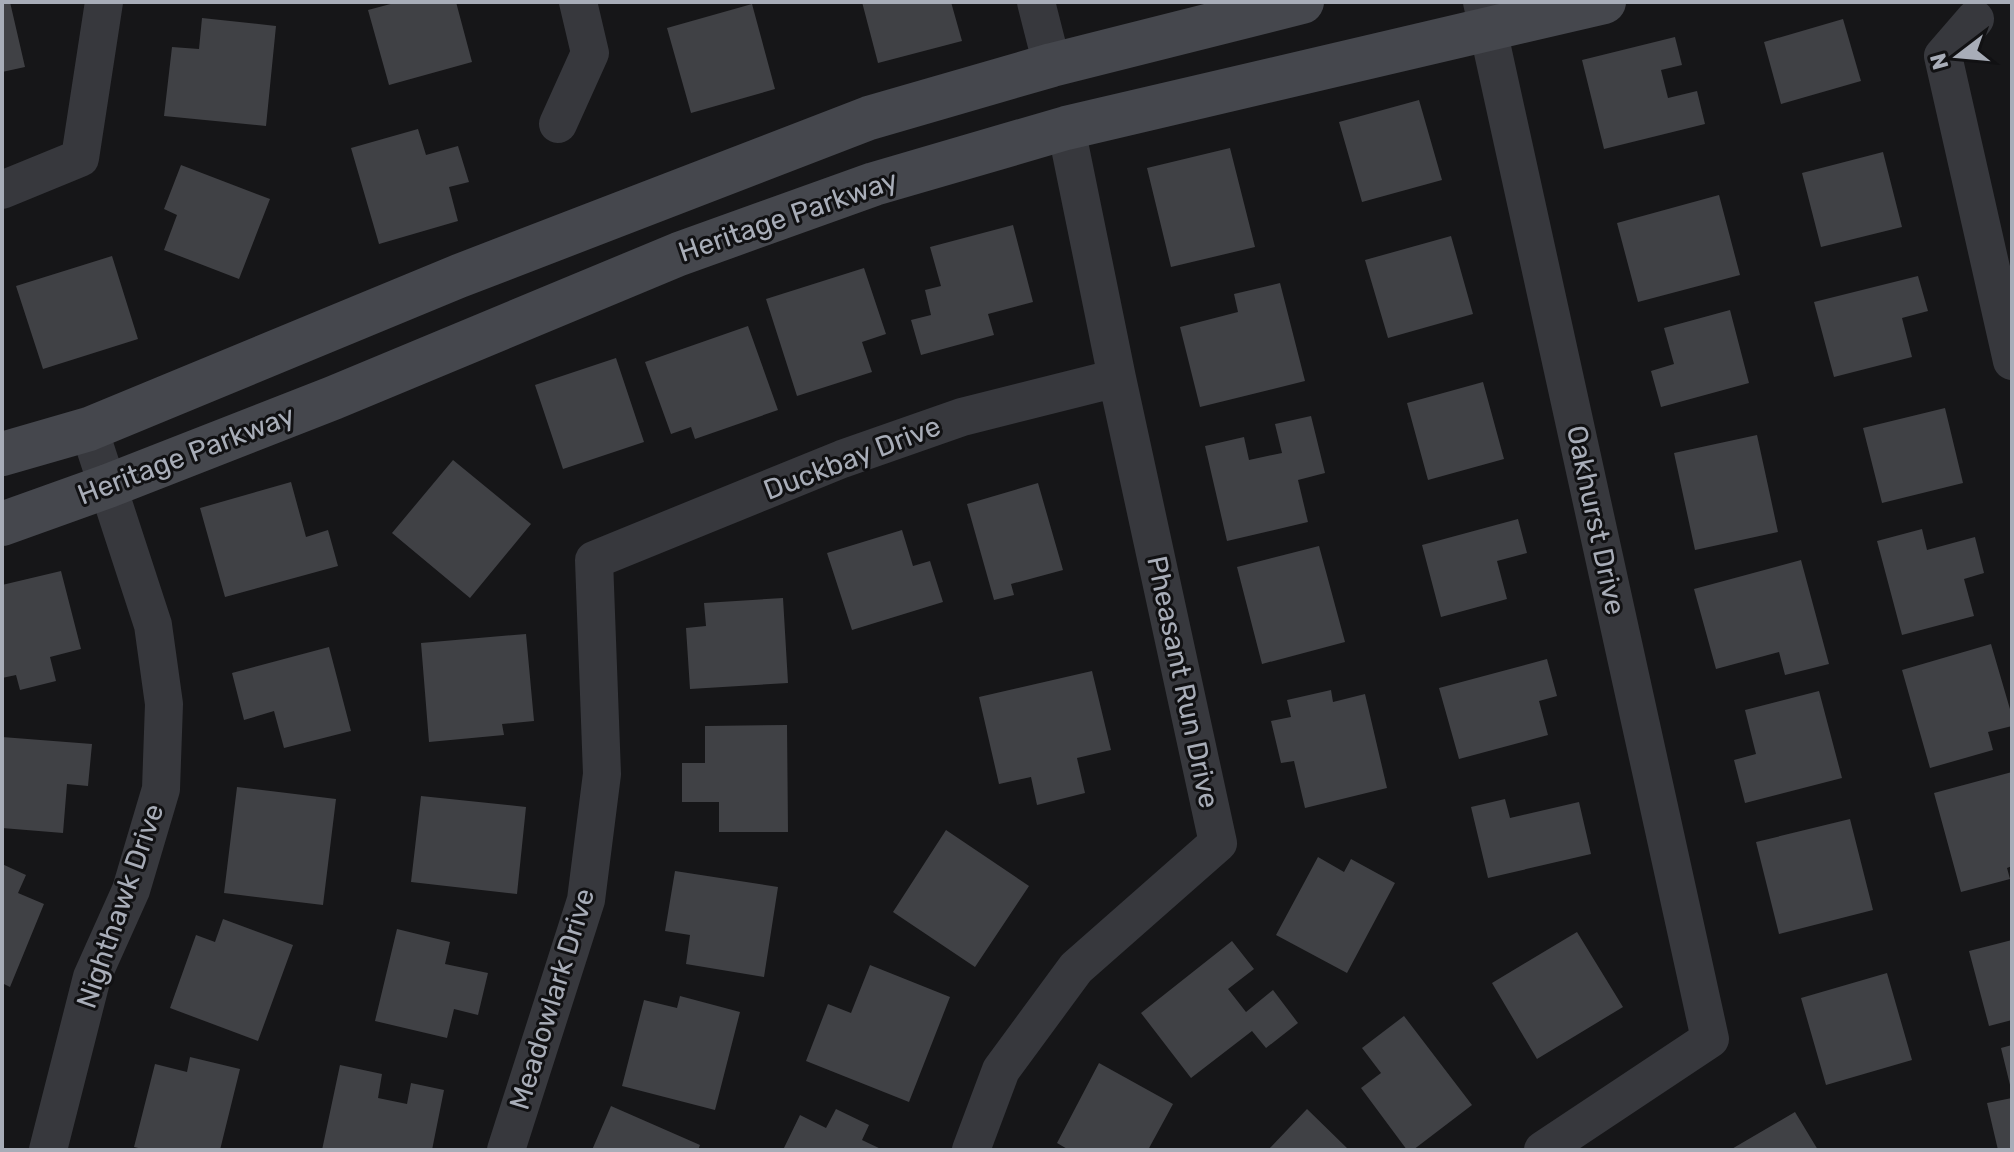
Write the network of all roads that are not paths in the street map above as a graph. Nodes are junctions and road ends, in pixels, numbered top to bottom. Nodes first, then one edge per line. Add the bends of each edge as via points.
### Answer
1 (104, 2) edge
2 (578, 2) edge
3 (1036, 2) edge
4 (1302, 2) edge
5 (1604, 2) edge
6 (1485, 16) edge
7 (1975, 19) dead end
8 (1052, 65) junction
9 (558, 124) dead end
10 (1066, 128) junction
11 (2, 190) edge
12 (2012, 361) edge
13 (1117, 378) junction
14 (89, 429) junction
15 (2, 454) edge
16 (108, 486) junction
17 (2, 524) edge
18 (594, 560) joint
19 (48, 1150) edge
20 (506, 1150) edge
21 (971, 1150) edge
22 (1543, 1150) edge

1 - 11 street via 80,158
2 - 9 street via 590,53
3 - 8 street
4 - 8 main road, Heritage Parkway
5 - 6 main road, Heritage Parkway
6 - 10 main road, Heritage Parkway
6 - 22 street, Oakhurst Drive via 1710,1039
7 - 12 street via 1943,56
8 - 14 main road, Heritage Parkway via 869,118 459,276
10 - 13 street, Pheasant Run Drive
10 - 16 main road, Heritage Parkway via 874,184 679,254
13 - 18 street, Duckbay Drive via 962,417 842,459
13 - 21 street, Pheasant Run Drive via 1218,843 1076,968 1001,1070
14 - 15 main road, Heritage Parkway
14 - 16 street, Nighthawk Drive
16 - 17 main road, Heritage Parkway
16 - 19 street, Nighthawk Drive via 153,625 164,704 161,789 131,890 92,977
18 - 20 street, Meadowlark Drive via 602,774 586,900

